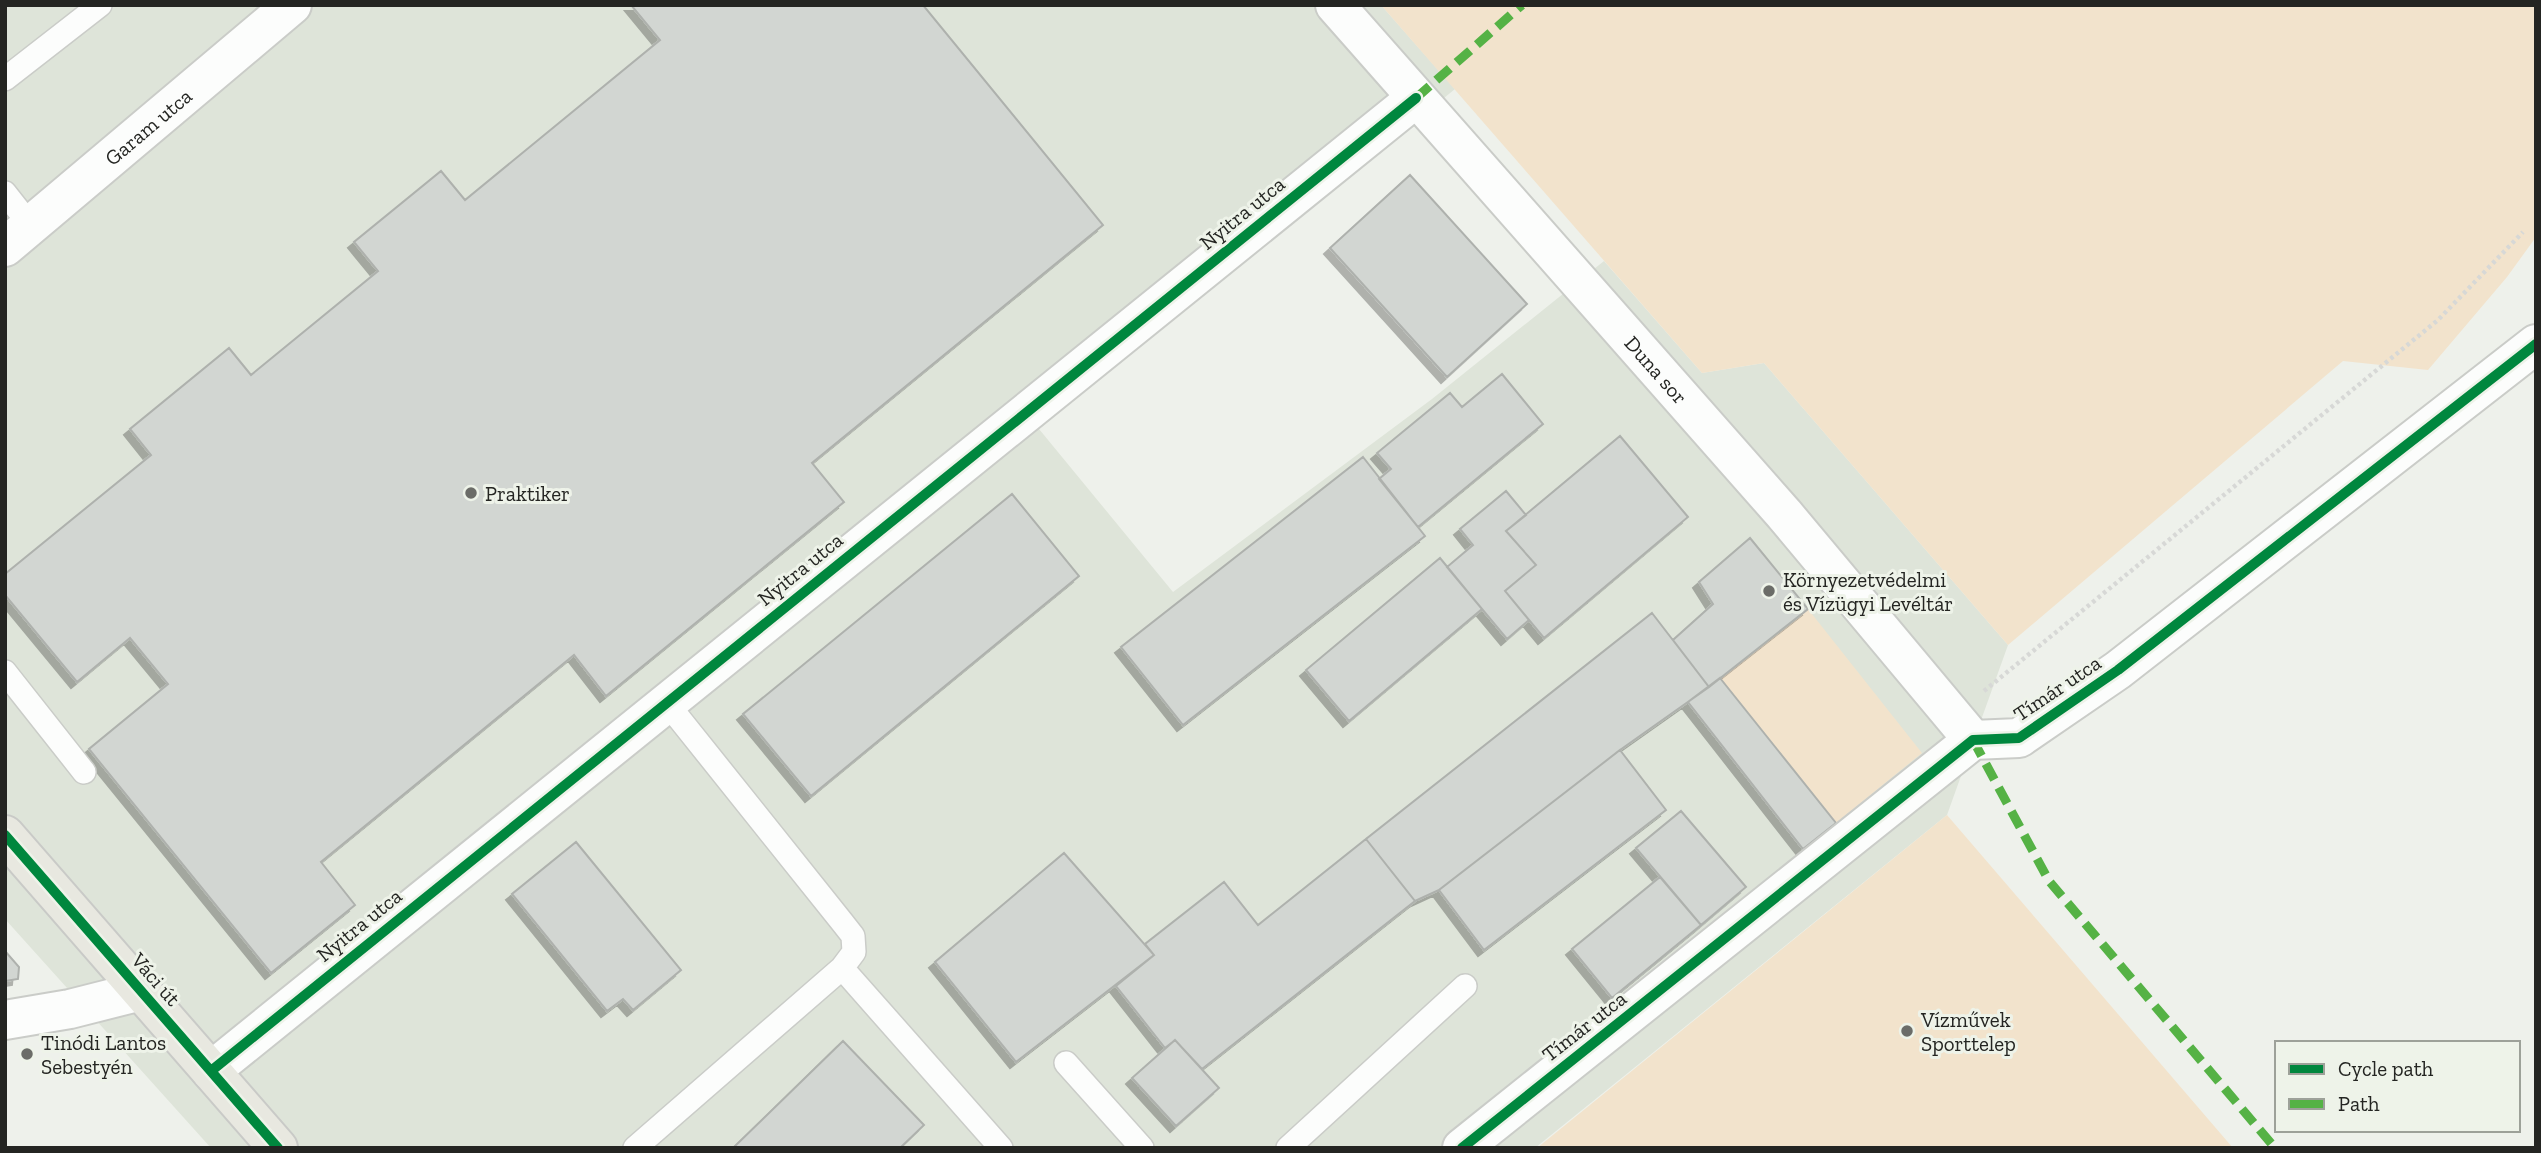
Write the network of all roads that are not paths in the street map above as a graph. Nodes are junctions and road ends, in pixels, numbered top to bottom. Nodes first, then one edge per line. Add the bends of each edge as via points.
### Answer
1 (100, 5) edge
2 (292, 5) edge
3 (1335, 5) edge
4 (5, 79) edge
5 (1416, 98) junction
6 (5, 193) edge
7 (18, 236) edge
8 (2536, 344) edge
9 (5, 672) edge
10 (666, 702) junction
11 (1963, 728) junction
12 (84, 772) dead end
13 (5, 835) edge
14 (842, 968) junction
15 (1465, 986) dead end
16 (141, 991) junction
17 (5, 1020) edge
18 (1066, 1063) dead end
19 (211, 1071) junction
20 (987, 1143) edge
21 (278, 1148) edge
22 (635, 1148) edge
23 (1142, 1148) edge
24 (1287, 1148) edge
25 (1462, 1148) edge

1 - 4 lane
2 - 7 street, Garam utca
3 - 5 street, Duna sor
5 - 10 street, Nyitra utca
5 - 11 street, Duna sor via 1774,503
6 - 7 lane
8 - 11 street, Tímár utca via 2118,670 2019,738
9 - 12 lane
10 - 14 lane via 853,936 854,952
10 - 19 street, Nyitra utca
11 - 25 street, Tímár utca
13 - 16 main road, Váci út
14 - 20 lane
14 - 22 lane
15 - 24 lane
16 - 17 street
16 - 19 main road, Váci út
18 - 23 lane
19 - 21 main road, Váci út

